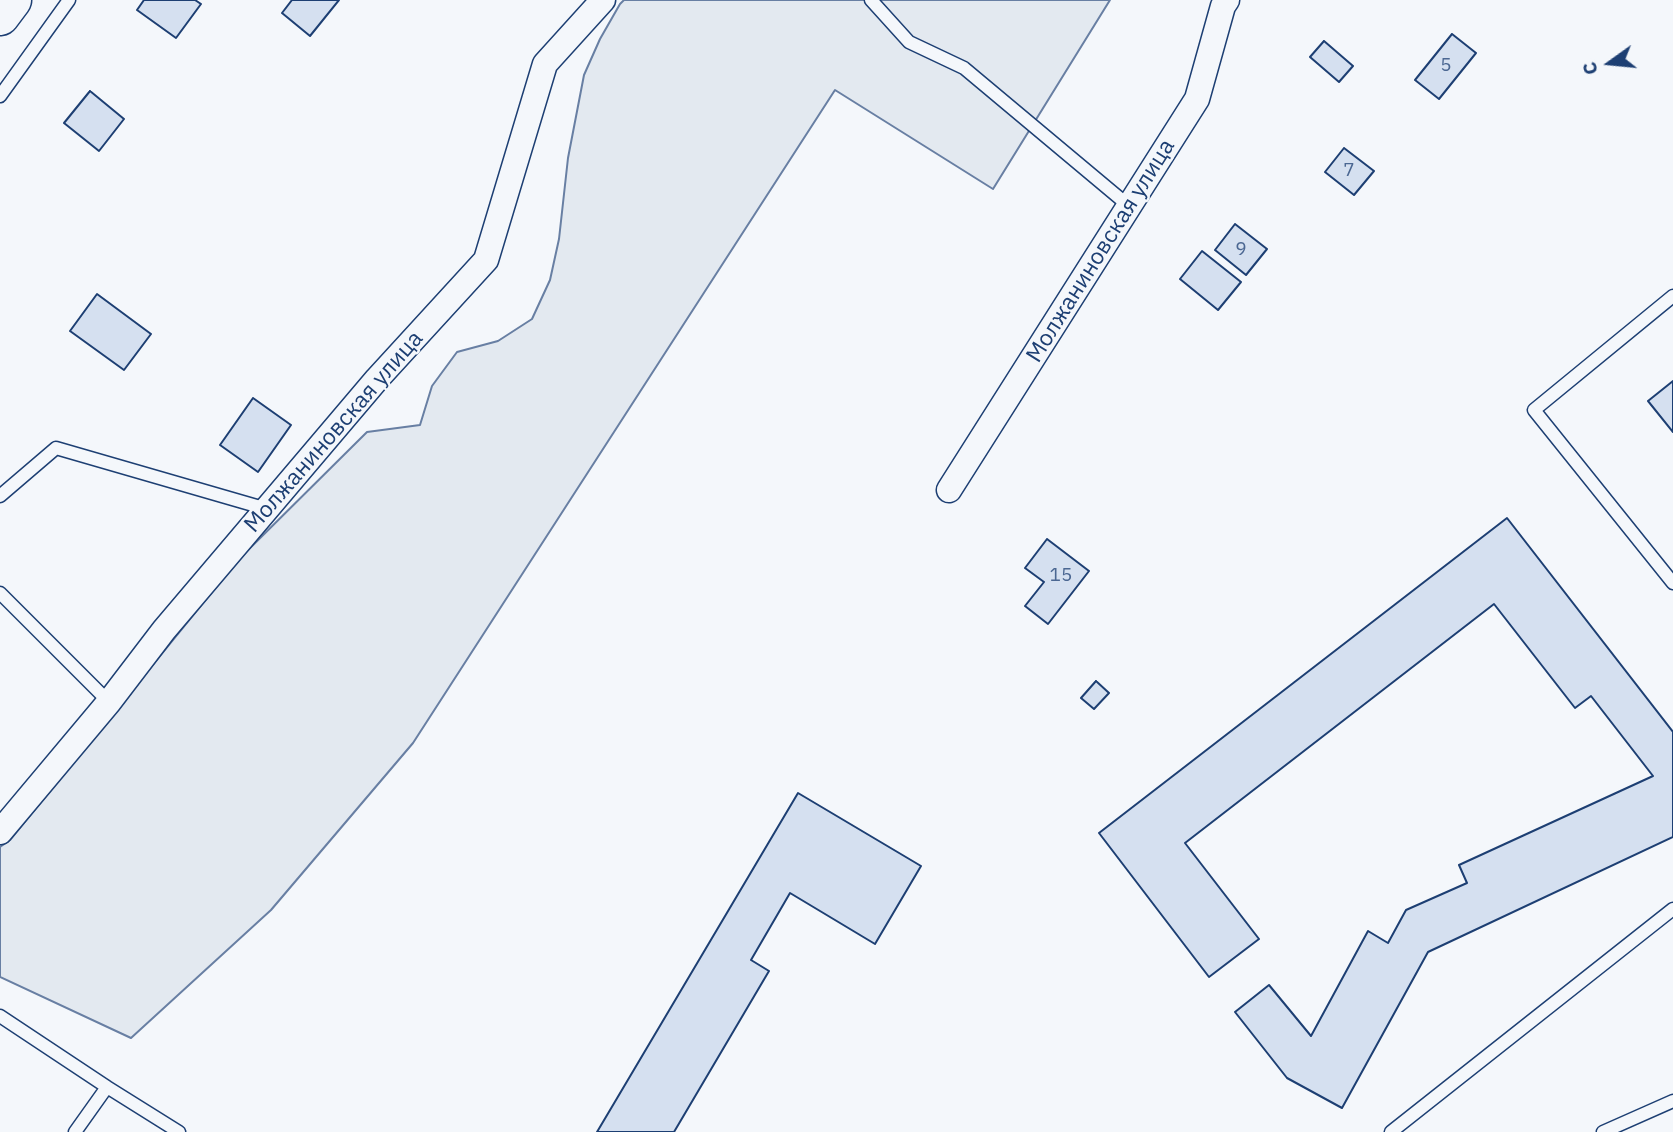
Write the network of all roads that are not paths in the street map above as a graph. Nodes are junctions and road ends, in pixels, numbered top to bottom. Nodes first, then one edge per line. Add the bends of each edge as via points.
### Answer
1 (12, 0) edge
2 (69, 0) edge
3 (603, 0) edge
4 (871, 0) edge
5 (1227, 0) edge
6 (0, 16) edge
7 (0, 96) edge
8 (1129, 206) junction
9 (1673, 296) edge
10 (949, 490) dead end
11 (0, 496) edge
12 (267, 509) junction
13 (1673, 583) edge
14 (0, 593) edge
15 (108, 702) junction
16 (0, 832) edge
17 (1673, 909) edge
18 (0, 1016) edge
19 (107, 1087) junction
20 (1673, 1101) edge
21 (75, 1132) edge
22 (179, 1132) edge
23 (1391, 1132) edge
24 (1602, 1132) edge

1 - 6 highway
2 - 7 lane
3 - 12 street, Молжаниновская улица via 545,64 486,260
4 - 8 lane via 909,42 964,68
5 - 8 street, Молжаниновская улица via 1197,99
8 - 10 street, Молжаниновская улица
9 - 13 lane via 1534,410
11 - 12 lane via 57,448
12 - 15 street, Молжаниновская улица
14 - 15 lane
15 - 16 street, Молжаниновская улица
17 - 23 lane
18 - 19 lane
19 - 21 lane
19 - 22 lane
20 - 24 lane

